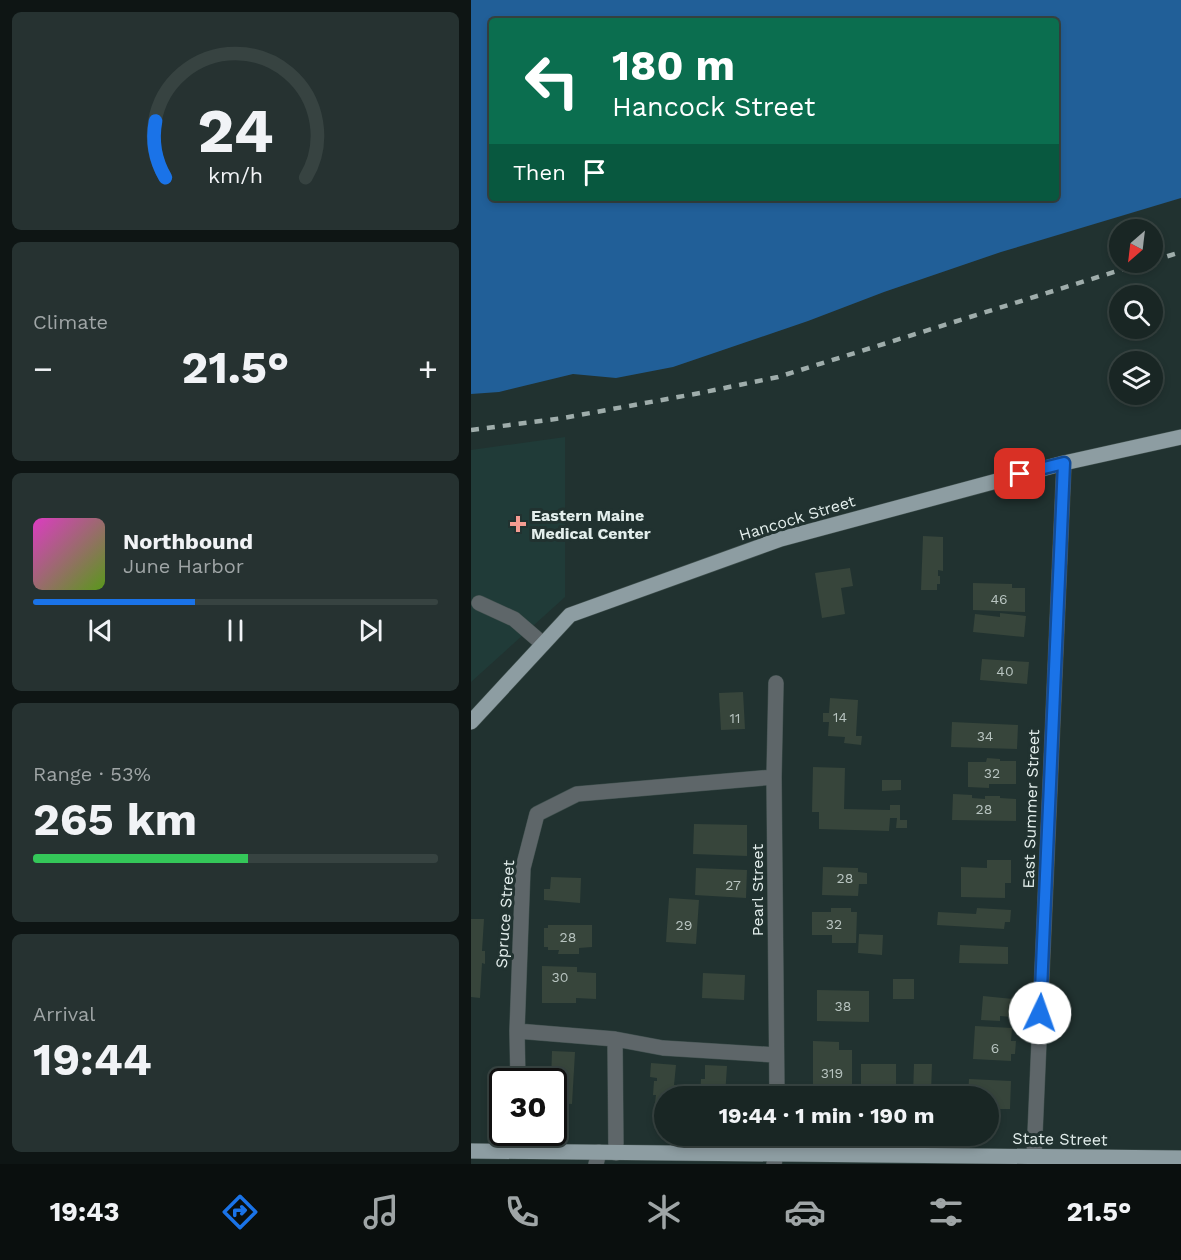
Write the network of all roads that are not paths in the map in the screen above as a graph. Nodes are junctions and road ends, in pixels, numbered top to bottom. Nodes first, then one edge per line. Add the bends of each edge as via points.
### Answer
1 (1181, 437) edge
2 (1064, 463) junction
3 (474, 604) edge
4 (543, 644) junction
5 (776, 683) dead end
6 (471, 722) edge
7 (774, 777) junction
8 (517, 1031) junction
9 (615, 1039) junction
10 (776, 1055) junction
11 (517, 1068) edge
12 (777, 1086) edge
13 (518, 1146) edge
14 (471, 1151) edge
15 (518, 1152) junction
16 (616, 1152) junction
17 (598, 1158) edge
18 (1181, 1158) edge
19 (775, 1159) edge
20 (1032, 1160) edge

1 - 2 main road, Hancock Street
2 - 4 main road, Hancock Street via 781,539 570,615
2 - 20 street, East Summer Street
3 - 4 street via 514,619
4 - 6 main road, Hancock Street
5 - 7 street, Pearl Street
7 - 8 street, Spruce Street via 577,794 537,814 523,868
7 - 10 street, Pearl Street
8 - 9 street
8 - 11 street, Spruce Street
9 - 10 street via 663,1048
9 - 16 street
10 - 12 street, Pearl Street
13 - 15 street
14 - 15 main road, State Street
15 - 17 main road, State Street
16 - 17 main road, State Street
16 - 19 main road, State Street
18 - 20 main road, State Street
19 - 20 main road, State Street

